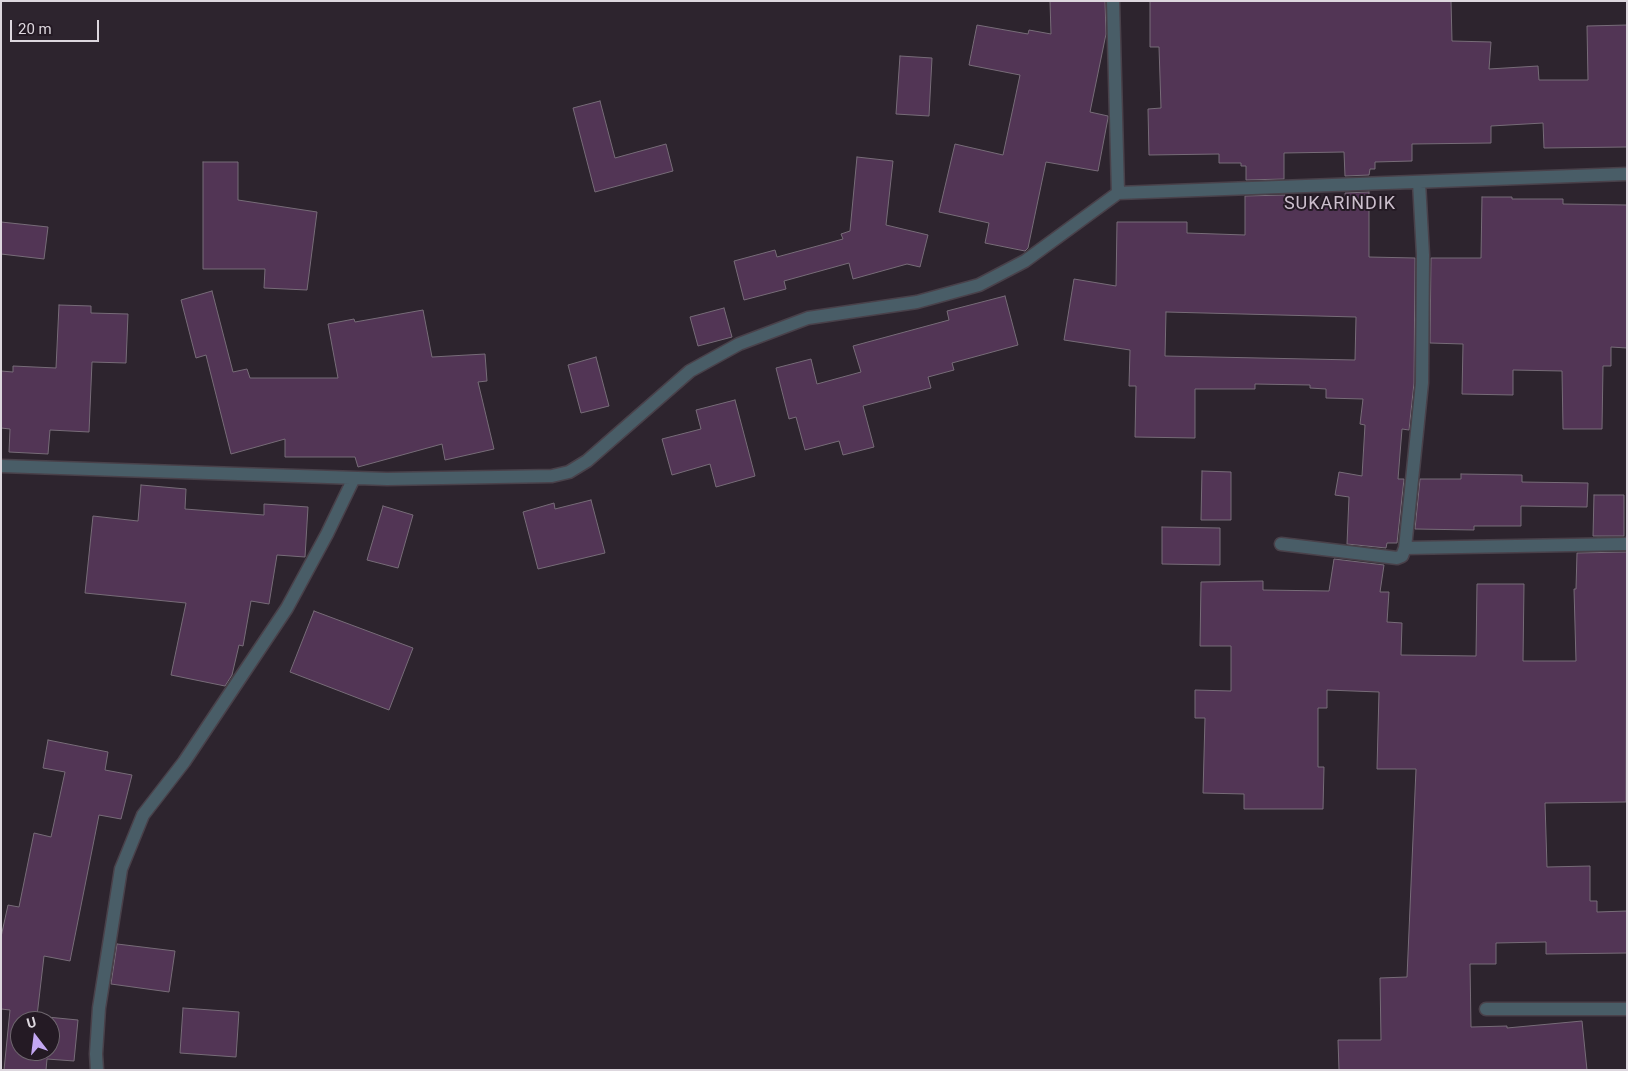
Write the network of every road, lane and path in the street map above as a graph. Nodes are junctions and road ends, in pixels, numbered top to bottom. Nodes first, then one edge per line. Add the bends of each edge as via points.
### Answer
1 (1113, 1) edge
2 (1627, 174) edge
3 (1419, 182) junction
4 (1118, 193) junction
5 (1, 466) edge
6 (354, 478) junction
7 (1281, 544) dead end
8 (1627, 544) edge
9 (1405, 548) junction
10 (1486, 1009) dead end
11 (1627, 1009) edge
12 (98, 1070) edge

1 - 4 street
2 - 3 street
3 - 4 street
3 - 9 street via 1423,254 1422,383
4 - 6 street via 1025,261 979,285 917,302 808,318 739,344 690,371 570,472 552,476
5 - 6 street
6 - 12 street via 287,608 184,762 143,815 121,869 99,1008
7 - 9 street via 1397,558 1402,556
8 - 9 street
10 - 11 street

